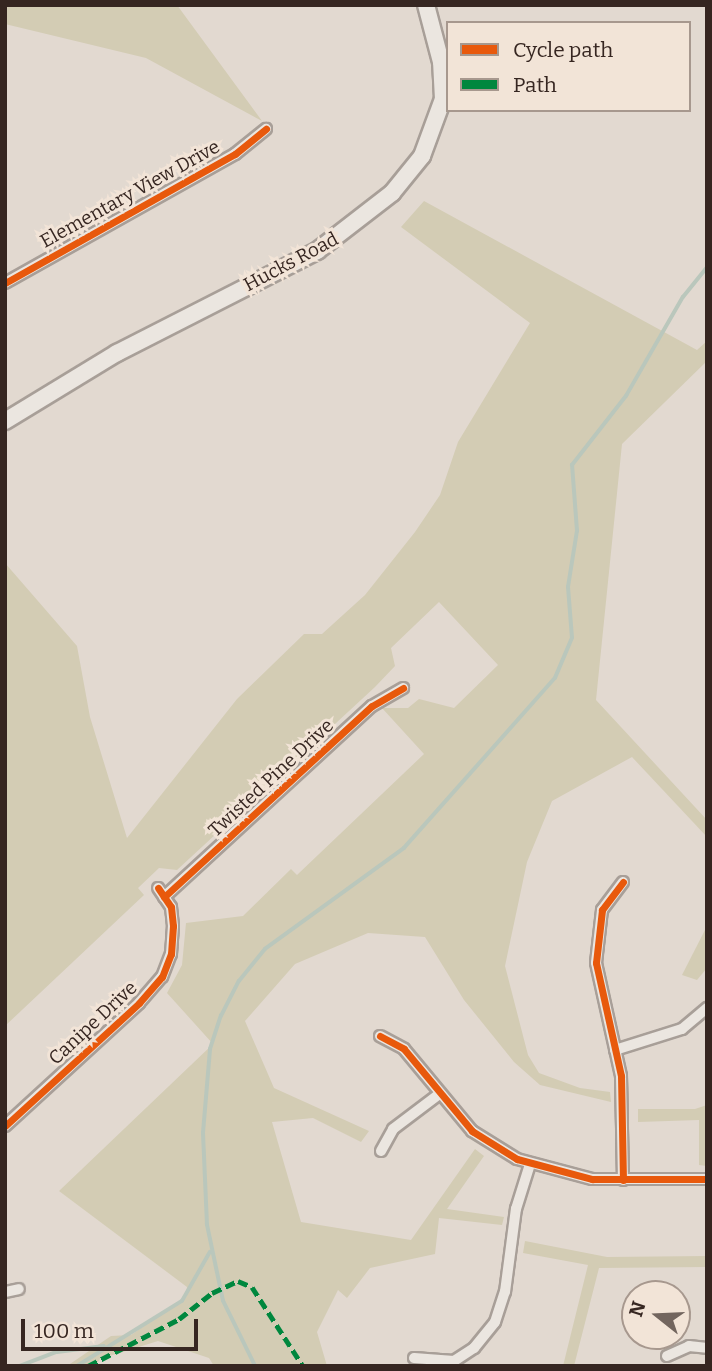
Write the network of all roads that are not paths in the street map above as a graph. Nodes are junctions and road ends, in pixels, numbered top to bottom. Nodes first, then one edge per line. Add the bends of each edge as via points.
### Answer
1 (426, 5) edge
2 (266, 129) dead end
3 (5, 283) edge
4 (5, 421) edge
5 (403, 688) dead end
6 (623, 882) dead end
7 (161, 892) joint
8 (707, 1008) edge
9 (380, 1036) dead end
10 (615, 1050) junction
11 (438, 1095) junction
12 (5, 1126) edge
13 (381, 1151) dead end
14 (530, 1164) junction
15 (707, 1179) edge
16 (623, 1180) junction
17 (19, 1289) dead end
18 (5, 1292) edge
19 (707, 1348) edge
20 (667, 1356) dead end
21 (414, 1358) dead end

1 - 4 main road, Hucks Road via 441,62 443,99 427,148 392,193 317,251 117,353
2 - 3 street, Elementary View Drive via 235,155
5 - 7 street, Twisted Pine Drive via 372,706
6 - 10 street via 608,898 596,940 598,984
7 - 12 street, Canipe Drive via 171,908 173,926 171,954 162,977
8 - 10 street via 682,1029
9 - 11 street via 404,1049
10 - 16 street via 623,1100
11 - 13 street via 393,1129
11 - 14 street via 489,1144
14 - 16 street via 577,1177
14 - 21 street via 516,1209 505,1292 495,1322 474,1348 454,1361
15 - 16 street
17 - 18 street
19 - 20 street via 682,1347

